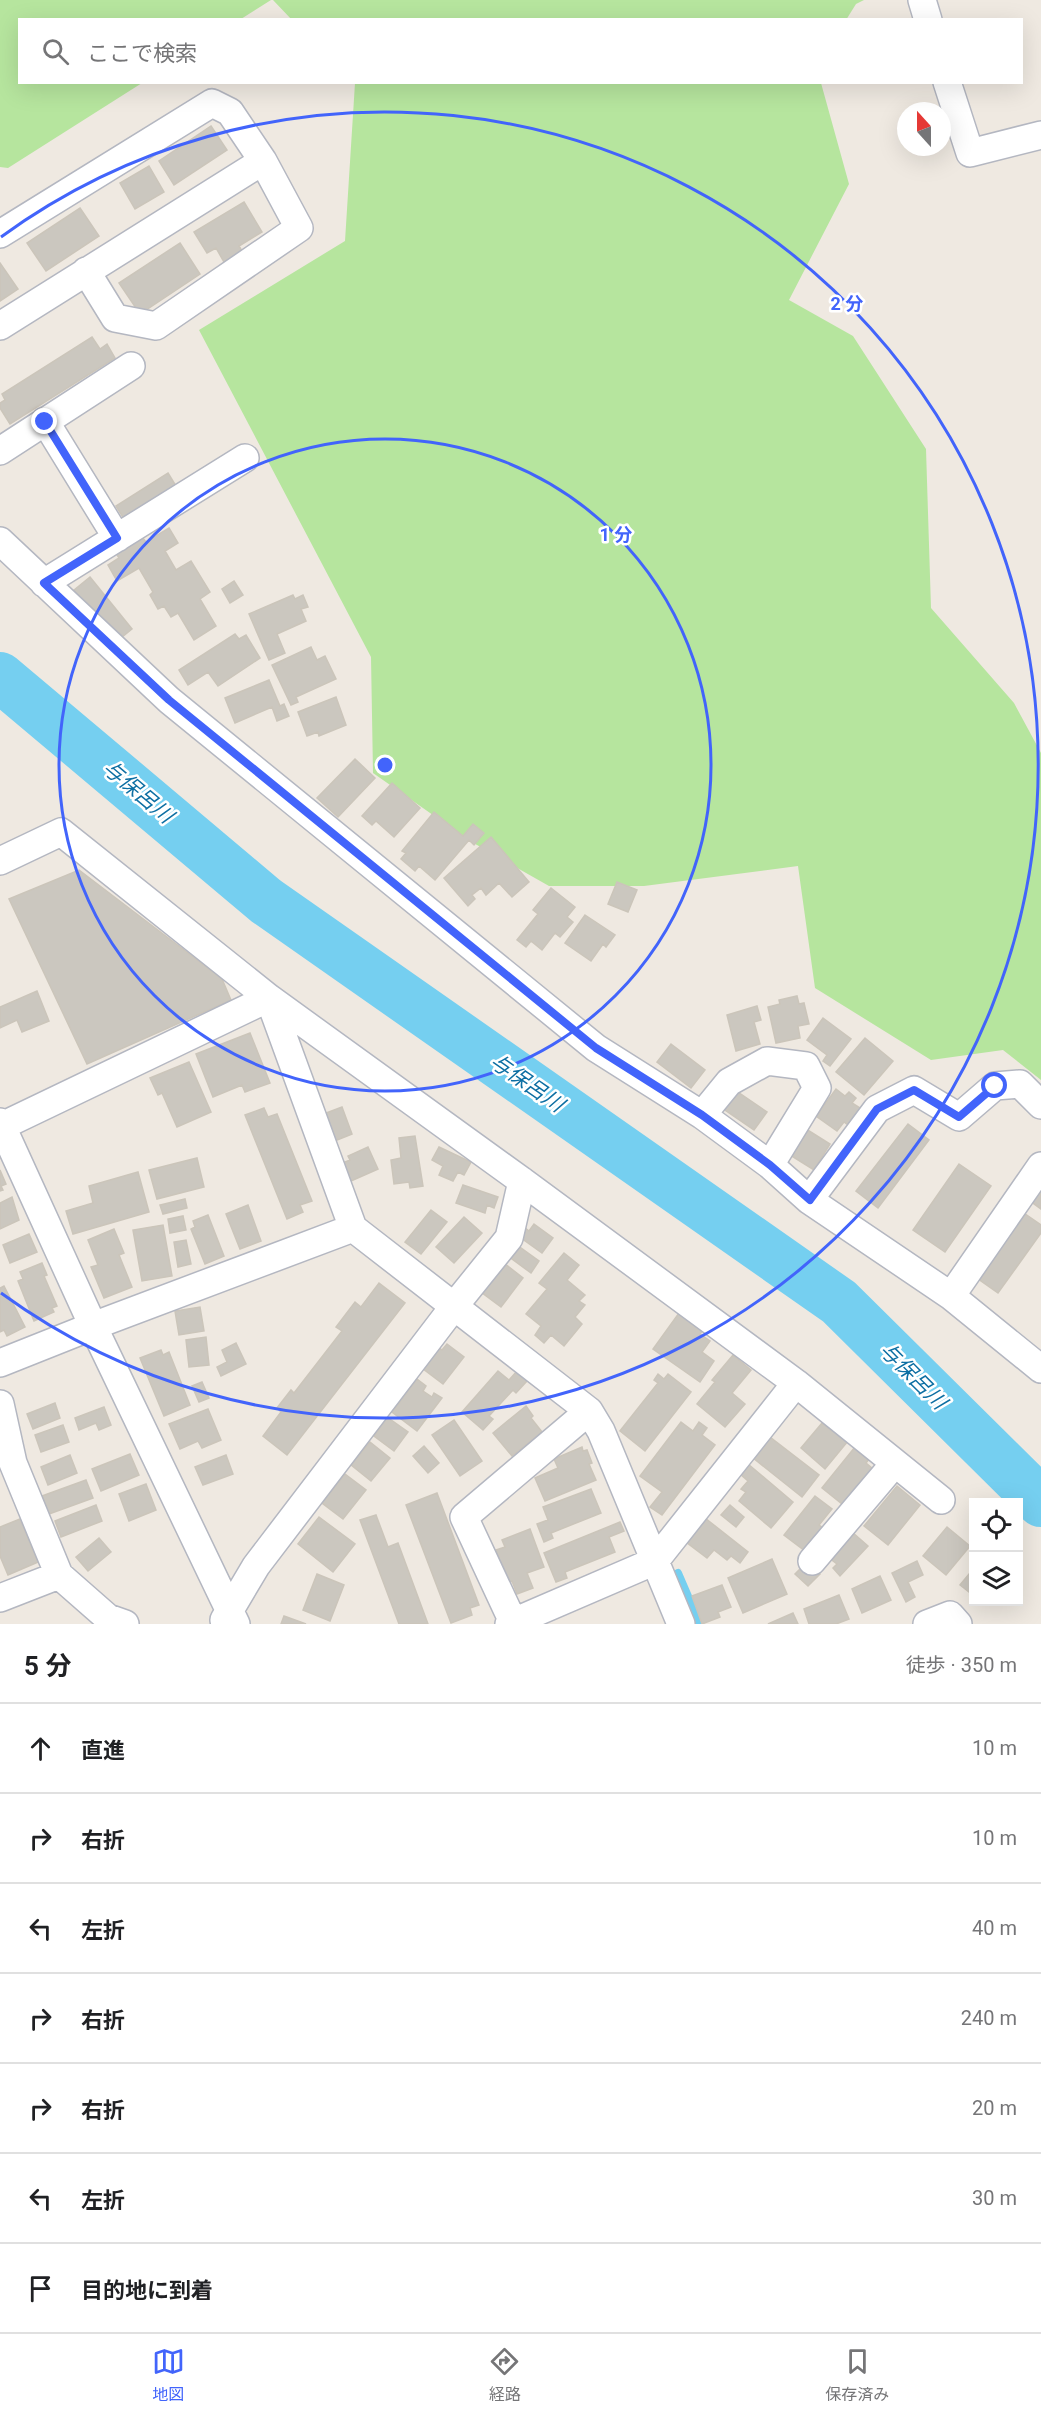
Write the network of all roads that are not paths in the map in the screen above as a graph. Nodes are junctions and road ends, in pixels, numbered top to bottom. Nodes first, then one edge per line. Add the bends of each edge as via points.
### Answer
1 (922, 0) edge
2 (927, 18) edge
3 (948, 84) edge
4 (1041, 135) edge
5 (263, 161) junction
6 (0, 234) edge
7 (86, 271) junction
8 (0, 326) edge
9 (131, 366) dead end
10 (45, 422) junction
11 (0, 451) edge
12 (245, 458) dead end
13 (117, 538) junction
14 (0, 541) edge
15 (44, 583) junction
16 (0, 861) edge
17 (269, 998) junction
18 (1041, 1105) edge
19 (702, 1115) junction
20 (1, 1124) edge
21 (770, 1165) junction
22 (1041, 1166) edge
23 (522, 1181) junction
24 (810, 1200) junction
25 (353, 1228) junction
26 (951, 1296) junction
27 (455, 1305) junction
28 (93, 1326) junction
29 (0, 1363) edge
30 (1041, 1369) edge
31 (796, 1383) junction
32 (0, 1404) edge
33 (590, 1411) junction
34 (896, 1463) junction
35 (941, 1500) dead end
36 (655, 1561) junction
37 (812, 1561) dead end
38 (59, 1575) junction
39 (0, 1598) edge
40 (229, 1619) edge
41 (511, 1623) edge
42 (124, 1624) edge
43 (681, 1624) edge
44 (927, 1624) edge
45 (958, 1624) edge

1 - 2 street
3 - 4 street via 970,153
5 - 6 street via 230,111 212,103
5 - 7 street
5 - 7 street via 299,228 156,326 115,318
7 - 8 street
9 - 10 street
10 - 11 street
10 - 13 street
12 - 13 street
13 - 15 street
14 - 15 street
15 - 19 street via 169,700 587,1040
16 - 17 street via 61,832
17 - 20 street
17 - 23 street
17 - 25 street
18 - 24 street via 1020,1084 995,1086 959,1117 914,1090 877,1109
19 - 21 street
19 - 21 street via 729,1082 767,1061 806,1066 817,1088
20 - 28 street
21 - 24 street
22 - 26 street
23 - 27 street via 509,1238
23 - 31 street
24 - 26 street
25 - 27 street
25 - 28 street
26 - 30 street
27 - 33 street
27 - 40 street via 256,1566
28 - 29 street
28 - 40 street
31 - 34 street
31 - 36 street
32 - 38 street via 14,1462
33 - 36 street
33 - 41 street via 464,1517
34 - 35 street
34 - 37 street
36 - 41 street
36 - 43 street
38 - 39 street
38 - 42 street via 108,1618
44 - 45 street via 950,1615

